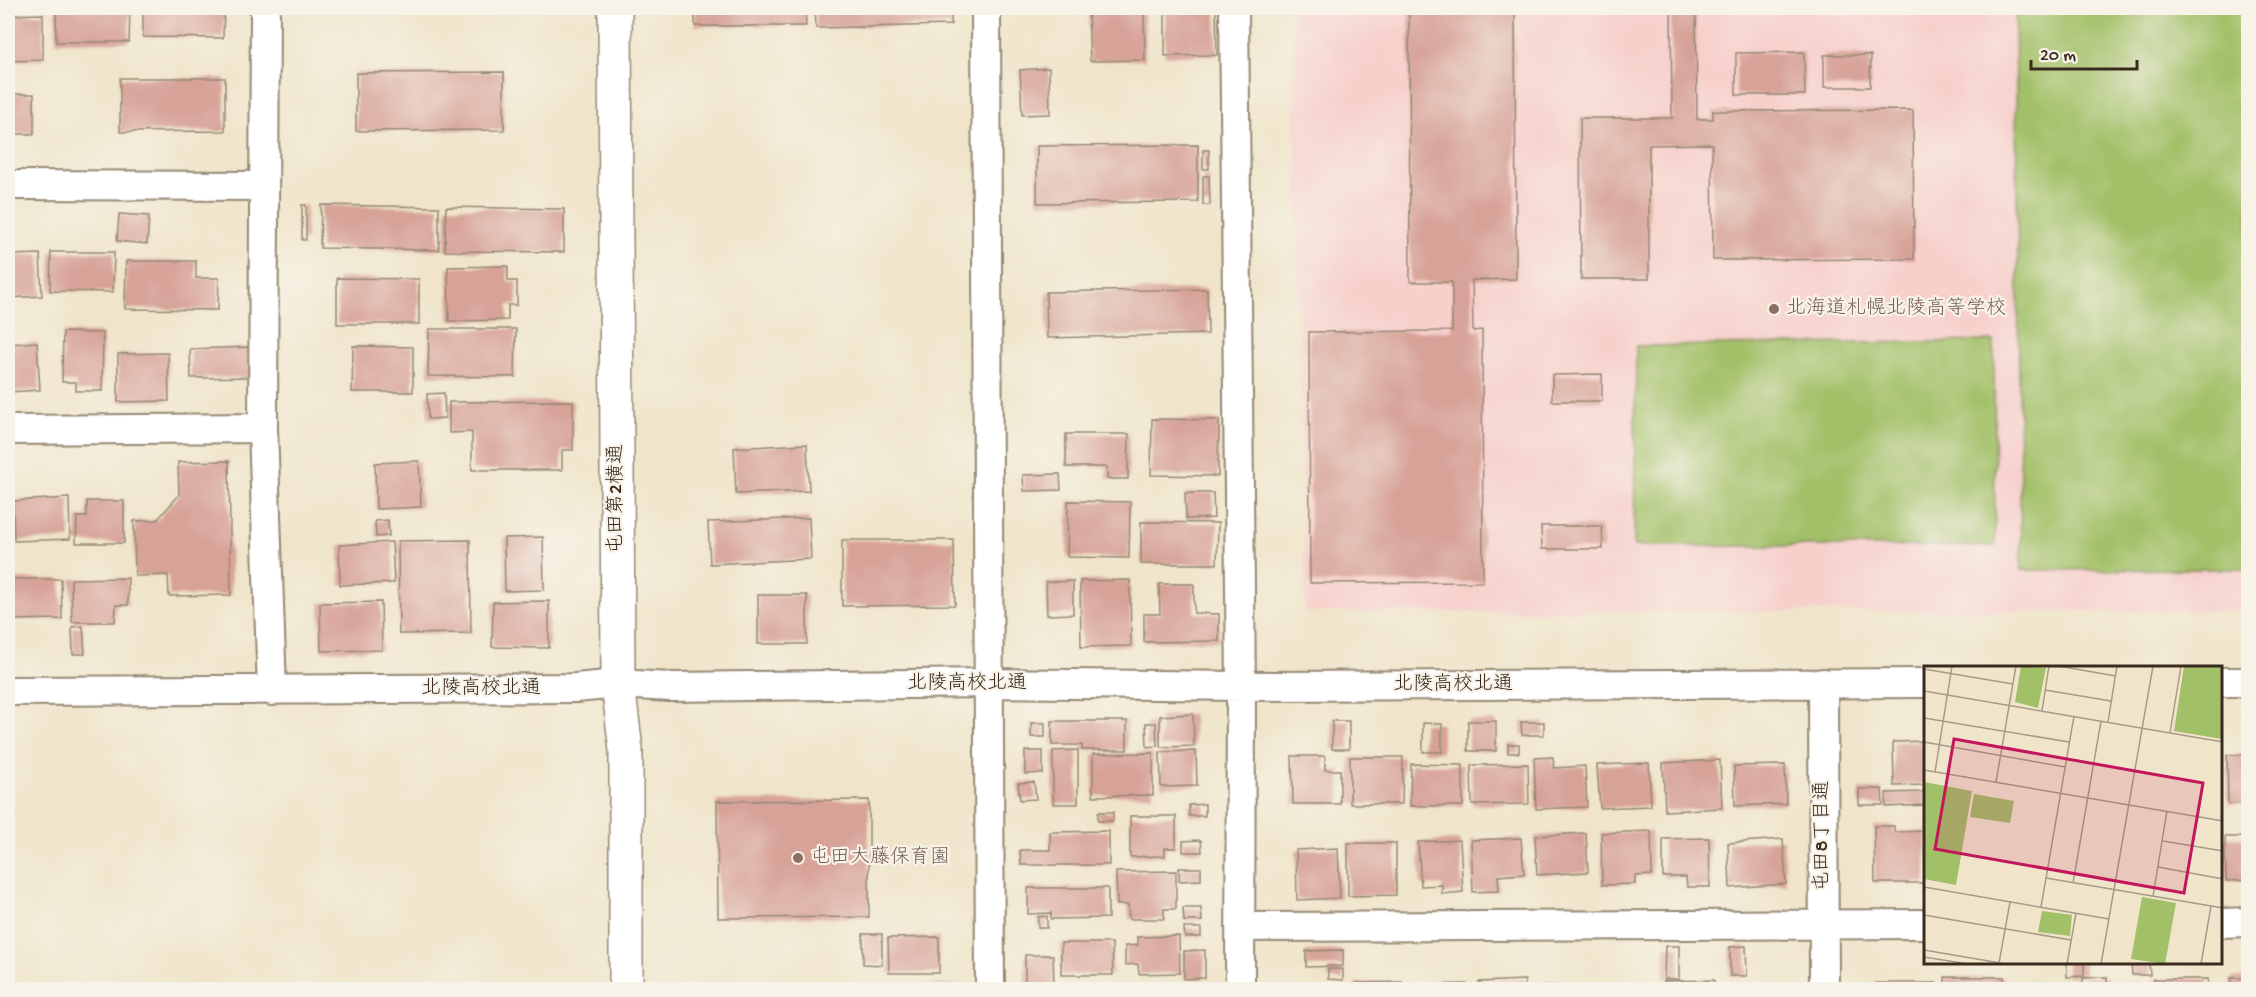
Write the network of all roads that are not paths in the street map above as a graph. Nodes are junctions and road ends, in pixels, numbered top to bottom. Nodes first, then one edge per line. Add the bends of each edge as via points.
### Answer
1 (265, 8) edge
2 (615, 8) edge
3 (986, 8) edge
4 (1234, 8) edge
5 (8, 185) edge
6 (264, 186) junction
7 (263, 428) junction
8 (8, 430) edge
9 (2223, 682) edge
10 (2248, 682) edge
11 (987, 683) junction
12 (1823, 683) junction
13 (1924, 683) edge
14 (618, 684) junction
15 (1241, 686) junction
16 (8, 691) edge
17 (272, 691) junction
18 (2223, 922) edge
19 (2248, 922) edge
20 (1823, 924) junction
21 (1924, 924) edge
22 (1240, 927) junction
23 (626, 990) edge
24 (990, 990) edge
25 (1240, 990) edge
26 (1824, 990) edge

1 - 6 street
2 - 14 street, 屯田第2横通
3 - 11 street
4 - 15 street
5 - 6 street
6 - 7 street
7 - 8 street
7 - 17 street
9 - 10 street
11 - 14 street, 北陵高校北通 via 671,687
11 - 15 street, 北陵高校北通
11 - 24 street
12 - 13 street, 北陵高校北通
12 - 15 street, 北陵高校北通
12 - 20 street, 屯田8丁目通
14 - 17 street, 北陵高校北通 via 575,688
14 - 23 street, 屯田第2横通 via 626,750
15 - 22 street
16 - 17 street, 北陵高校北通
18 - 19 street
20 - 21 street
20 - 22 street
20 - 26 street, 屯田8丁目通
22 - 25 street

